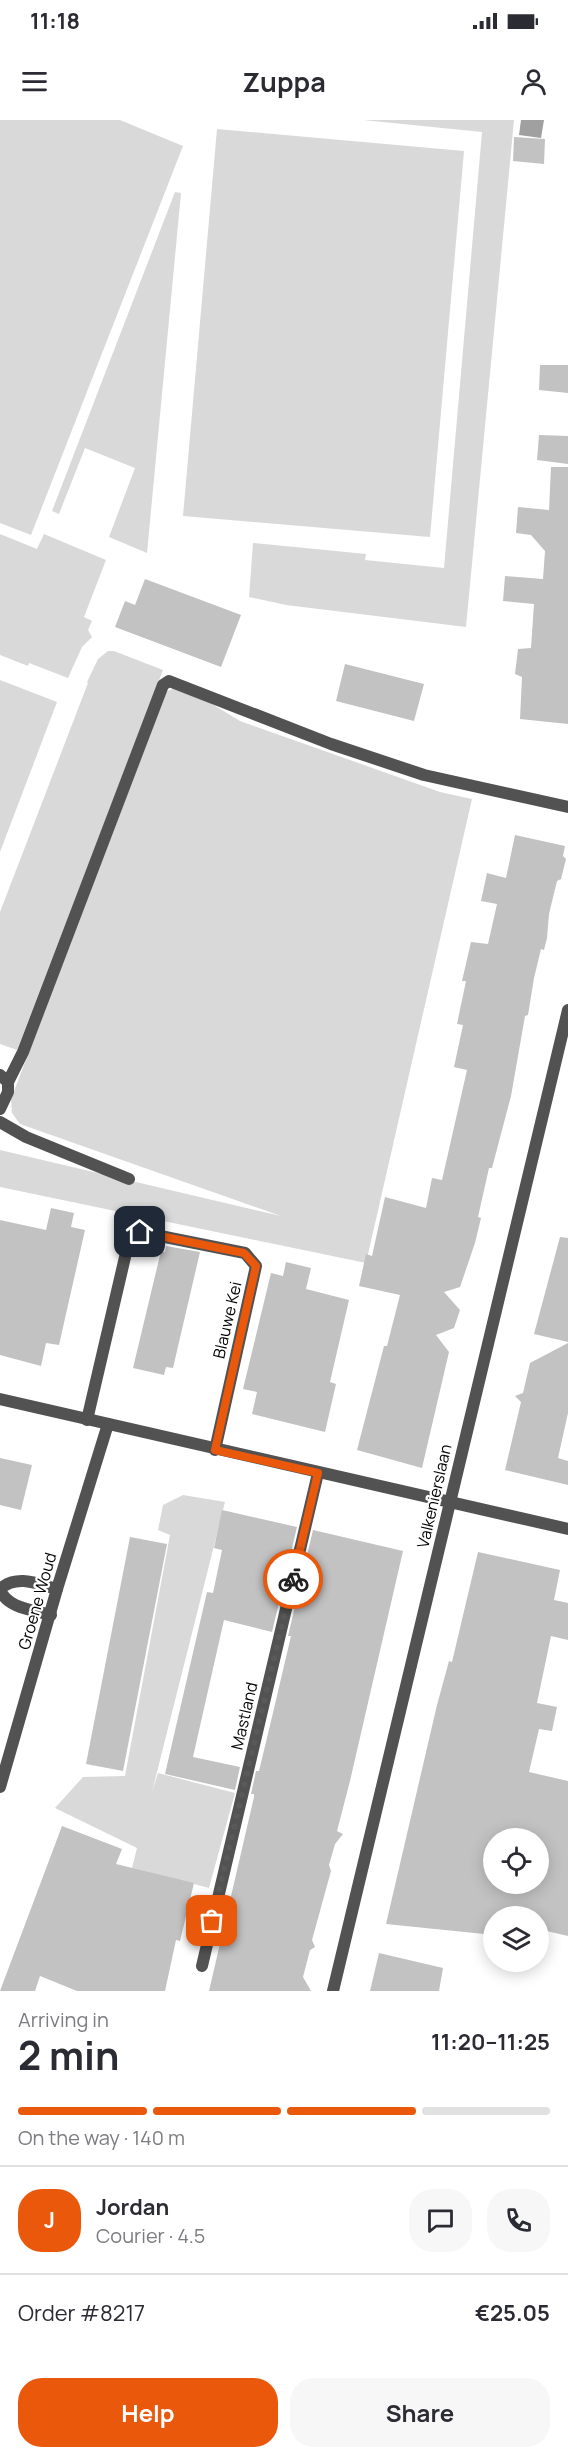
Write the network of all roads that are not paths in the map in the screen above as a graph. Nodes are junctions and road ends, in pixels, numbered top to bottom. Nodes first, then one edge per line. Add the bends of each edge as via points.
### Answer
1 (568, 807) edge
2 (568, 1010) edge
3 (4, 1078) edge
4 (0, 1109) edge
5 (0, 1122) edge
6 (129, 1179) dead end
7 (0, 1399) edge
8 (87, 1420) junction
9 (108, 1424) junction
10 (215, 1450) junction
11 (318, 1473) junction
12 (449, 1503) junction
13 (568, 1529) edge
14 (0, 1589) edge
15 (57, 1590) junction
16 (51, 1615) junction
17 (0, 1787) edge
18 (202, 1966) dead end
19 (333, 1991) edge

1 - 3 street via 424,776 169,681 164,685 23,1052
2 - 12 street, Valkenierslaan
3 - 4 street via 8,1092
5 - 6 street via 26,1137
7 - 8 street
8 - 9 street
8 - 10 street, Blauwe Kei via 129,1240 140,1232 244,1253 256,1266
9 - 10 street
9 - 15 street, Groene Woud
10 - 11 street
11 - 12 street
11 - 18 street, Mastland
12 - 13 street
12 - 19 street, Valkenierslaan
14 - 15 street via 7,1583 24,1580
14 - 16 street via 9,1603
15 - 16 street, Groene Woud
16 - 17 street, Groene Woud

